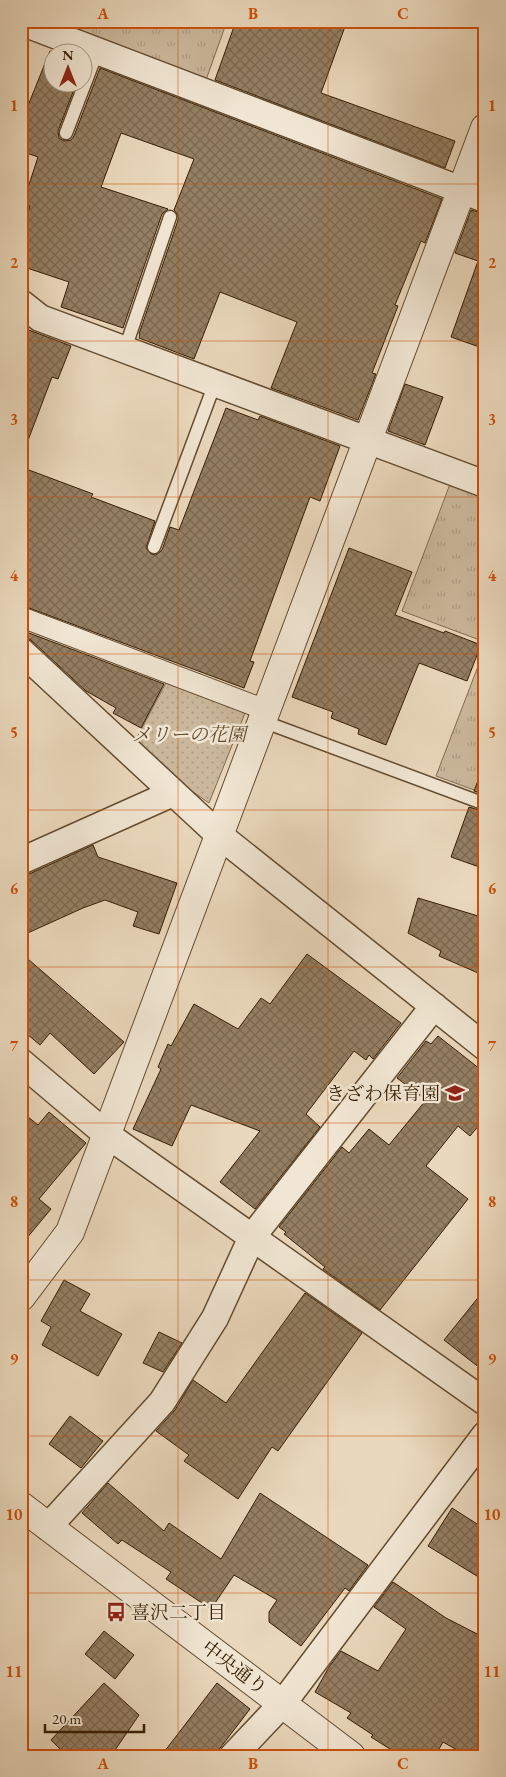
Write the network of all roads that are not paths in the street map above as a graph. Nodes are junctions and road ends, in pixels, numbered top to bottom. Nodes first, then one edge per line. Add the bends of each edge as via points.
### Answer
1 (21, 22) edge
2 (97, 52) junction
3 (485, 128) edge
4 (66, 132) dead end
5 (473, 194) edge
6 (170, 217) dead end
7 (21, 303) edge
8 (124, 349) junction
9 (215, 383) junction
10 (368, 440) junction
11 (485, 484) edge
12 (154, 547) dead end
13 (21, 617) edge
14 (21, 651) edge
15 (264, 716) junction
16 (173, 793) junction
17 (485, 804) edge
18 (219, 836) junction
19 (21, 861) edge
20 (434, 1006) junction
21 (485, 1047) edge
22 (21, 1062) edge
23 (106, 1134) junction
24 (252, 1237) junction
25 (21, 1297) edge
26 (485, 1402) edge
27 (485, 1435) edge
28 (21, 1506) edge
29 (48, 1527) junction
30 (283, 1703) junction
31 (233, 1756) edge
32 (351, 1756) edge

1 - 2 street
2 - 4 lane
2 - 5 street
3 - 5 street
5 - 10 street
6 - 8 lane
7 - 8 street via 40,318
8 - 9 street
9 - 10 street
9 - 12 lane
10 - 11 street
10 - 15 street
13 - 15 street
14 - 16 street
15 - 17 lane
15 - 18 street
16 - 18 street
16 - 19 street
18 - 20 street
18 - 23 street
20 - 21 street
20 - 24 street
22 - 23 street
23 - 24 street
23 - 25 street via 70,1232
24 - 26 street
24 - 29 street via 216,1318 162,1402
27 - 30 street
28 - 29 street, 中央通り
29 - 30 street, 中央通り
30 - 31 street
30 - 32 street, 中央通り

